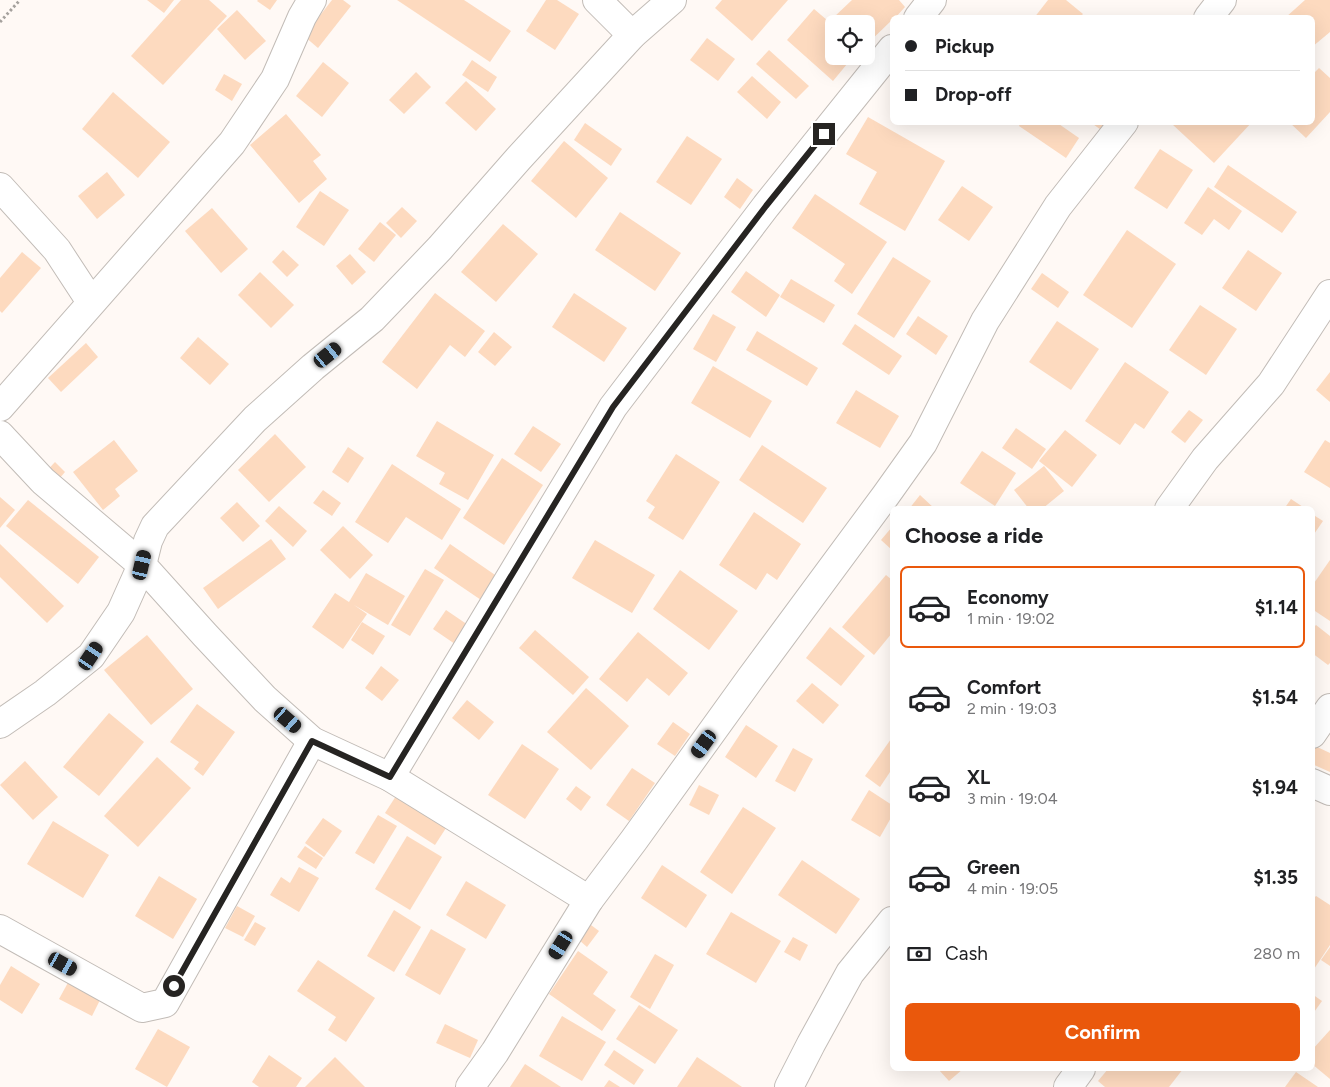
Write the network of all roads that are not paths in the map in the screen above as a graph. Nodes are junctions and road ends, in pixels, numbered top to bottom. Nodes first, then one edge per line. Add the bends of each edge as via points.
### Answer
1 (312, 0) edge
2 (598, 0) edge
3 (672, 0) edge
4 (932, 0) edge
5 (1222, 0) edge
6 (920, 15) edge
7 (1210, 15) edge
8 (632, 36) junction
9 (890, 51) edge
10 (1122, 125) edge
11 (0, 187) edge
12 (1330, 294) edge
13 (91, 302) junction
14 (0, 407) edge
15 (0, 436) edge
16 (1171, 506) edge
17 (142, 565) junction
18 (1330, 708) edge
19 (0, 724) edge
20 (1315, 730) edge
21 (312, 741) junction
22 (390, 777) junction
23 (1315, 784) edge
24 (1330, 791) edge
25 (589, 900) junction
26 (890, 923) edge
27 (0, 929) edge
28 (1079, 1071) edge
29 (470, 1087) edge
30 (789, 1087) edge
31 (1068, 1087) edge

1 - 13 street via 275,79 232,143
2 - 8 street
3 - 8 street
4 - 6 street
5 - 7 street
8 - 17 street via 372,319 255,419 155,526
9 - 22 street via 766,206 613,407
10 - 25 street via 1058,206 985,321 923,443
11 - 13 street via 57,250
12 - 16 street via 1271,384 1205,459
13 - 14 street
15 - 17 street via 43,481
17 - 19 street via 121,612 91,656
17 - 21 street via 265,700
18 - 20 street
21 - 22 street
21 - 27 street via 165,1003 142,1008
22 - 25 street
23 - 24 street
25 - 29 street
26 - 30 street via 850,973
28 - 31 street

